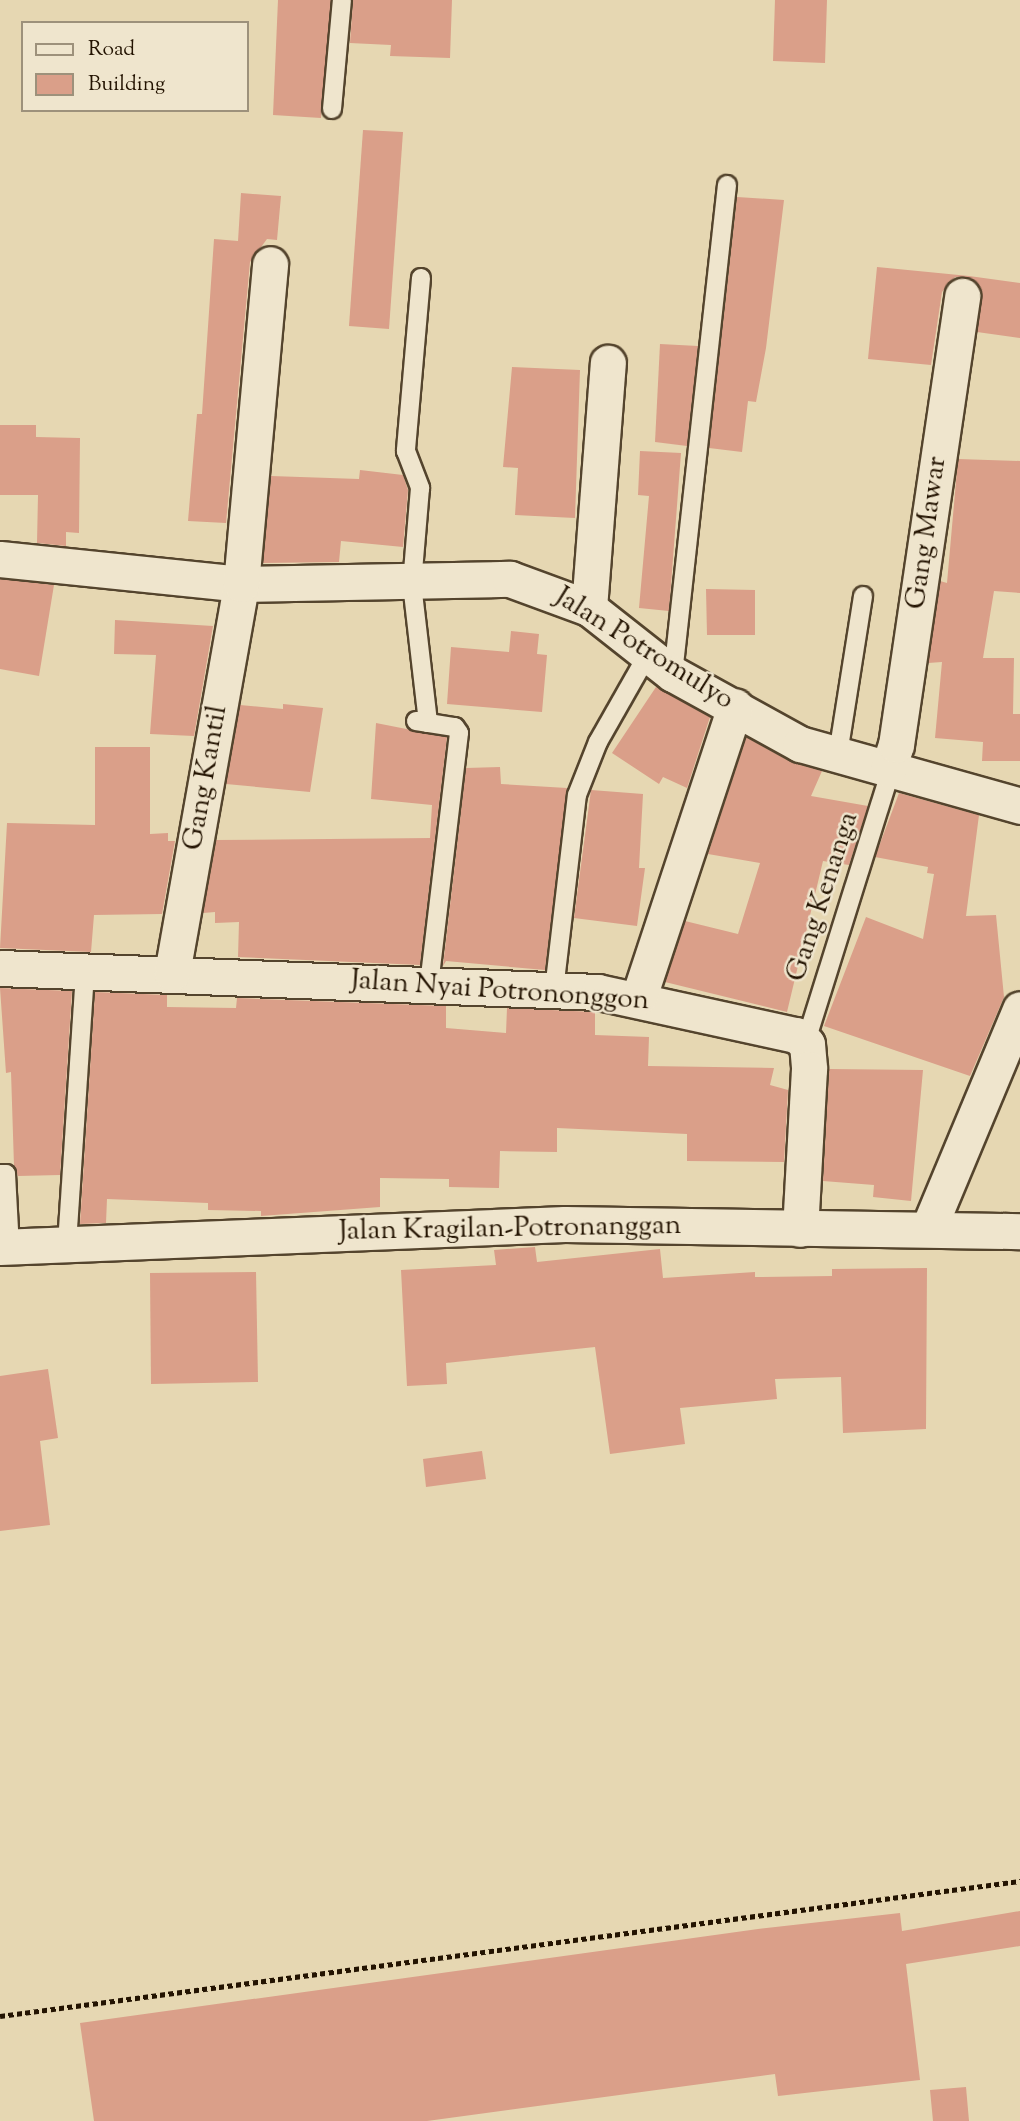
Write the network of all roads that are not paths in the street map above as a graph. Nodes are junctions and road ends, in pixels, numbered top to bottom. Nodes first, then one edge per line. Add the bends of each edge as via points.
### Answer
1 (342, 0) edge
2 (332, 109) dead end
3 (727, 185) dead end
4 (270, 264) dead end
5 (421, 278) dead end
6 (962, 296) dead end
7 (608, 363) dead end
8 (0, 559) edge
9 (241, 584) junction
10 (412, 584) junction
11 (863, 596) dead end
12 (589, 608) junction
13 (660, 664) junction
14 (736, 706) junction
15 (838, 754) junction
16 (890, 769) junction
17 (1020, 806) edge
18 (0, 968) edge
19 (85, 971) junction
20 (172, 973) junction
21 (429, 984) junction
22 (554, 990) junction
23 (639, 997) junction
24 (1020, 1009) edge
25 (806, 1041) junction
26 (0, 1174) edge
27 (929, 1227) junction
28 (800, 1228) junction
29 (1020, 1231) edge
30 (67, 1244) junction
31 (5, 1247) edge

1 - 2 lane
3 - 13 lane
4 - 9 street, Gang Kantil
5 - 10 lane via 406,451 420,495
6 - 16 street, Gang Mawar
7 - 12 street
8 - 9 street, Jalan Potromulyo
9 - 10 street, Jalan Potromulyo
9 - 20 street, Gang Kantil
10 - 12 street, Jalan Potromulyo via 510,579
10 - 21 lane via 422,722 455,727 459,733
11 - 15 lane
12 - 13 street, Jalan Potromulyo
13 - 14 street, Jalan Potromulyo
13 - 22 lane via 598,742 577,795
14 - 15 street, Jalan Potromulyo via 800,744
14 - 23 street
15 - 16 street, Jalan Potromulyo
16 - 17 street, Jalan Potromulyo
16 - 25 lane, Gang Kenanga
18 - 19 street, Jalan Nyai Potrononggon
19 - 20 street, Jalan Nyai Potrononggon
19 - 30 lane
20 - 21 street, Jalan Nyai Potrononggon
21 - 22 street, Jalan Nyai Potrononggon
22 - 23 street, Jalan Nyai Potrononggon
23 - 25 street, Jalan Nyai Potrononggon
24 - 27 street
25 - 28 street
26 - 31 lane via 6,1174
27 - 28 street, Jalan Kragilan-Potronanggan
27 - 29 street, Jalan Kragilan-Potronanggan
28 - 30 street, Jalan Kragilan-Potronanggan via 419,1227
30 - 31 street, Jalan Kragilan-Potronanggan

